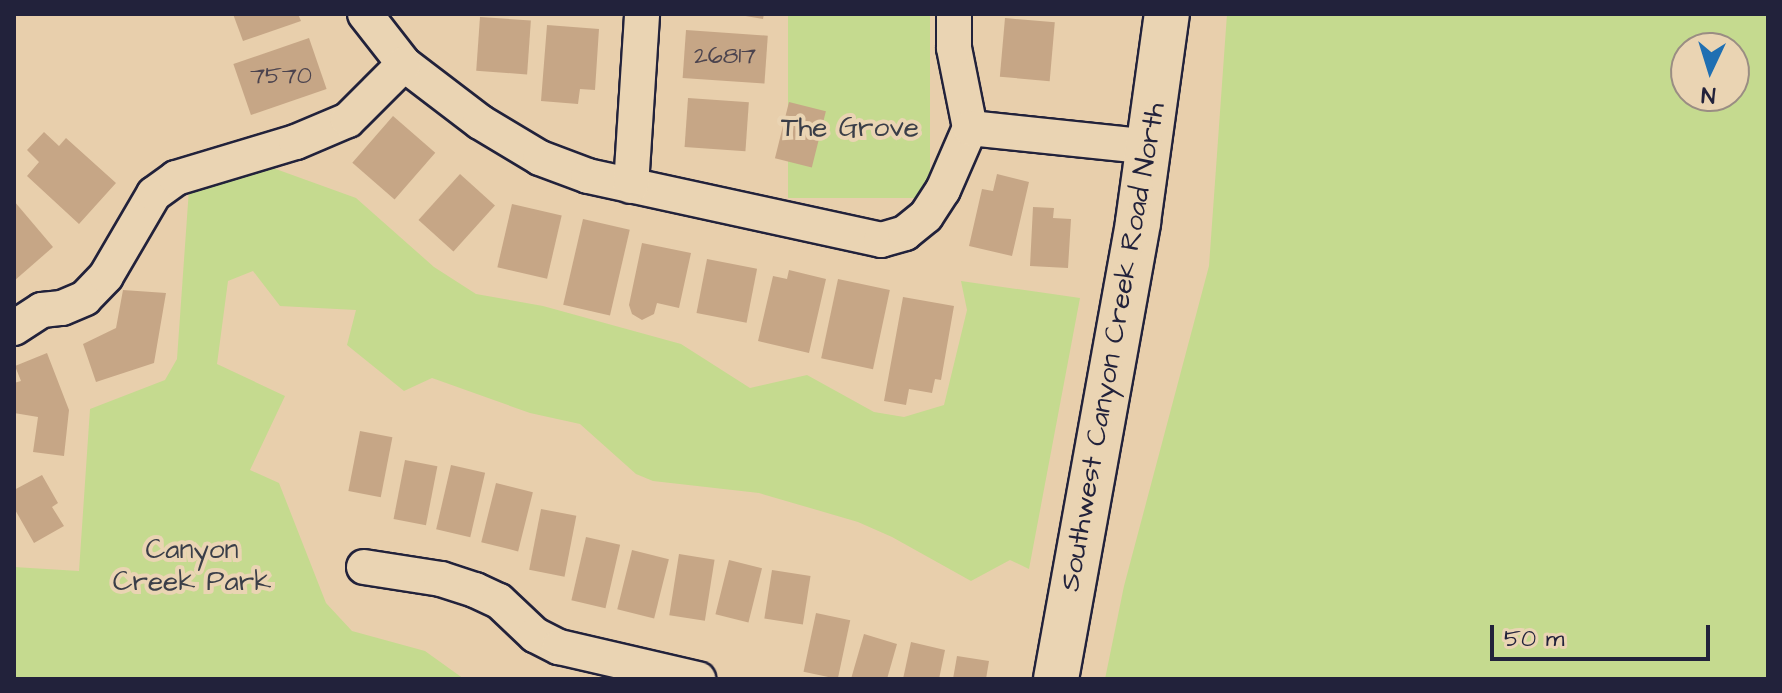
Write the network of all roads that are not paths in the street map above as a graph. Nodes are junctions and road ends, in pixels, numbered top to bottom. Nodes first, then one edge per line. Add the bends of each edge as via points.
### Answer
1 (365, 14) edge
2 (642, 14) edge
3 (954, 14) edge
4 (1167, 14) edge
5 (404, 64) junction
6 (970, 128) junction
7 (1150, 147) junction
8 (631, 186) junction
9 (14, 328) edge
10 (364, 567) dead end
11 (681, 677) edge
12 (1056, 679) edge

1 - 5 street
2 - 8 street
3 - 6 street via 954,48
4 - 7 main road, Southwest Canyon Creek Road North
5 - 8 street via 480,122 540,158
5 - 9 street via 348,120 296,142 176,178 154,194 106,276 85,298 42,310
6 - 7 street
6 - 8 street via 926,216 905,233 881,240
7 - 12 main road, Southwest Canyon Creek Road North
10 - 11 street via 475,590 499,601 535,635 559,647

